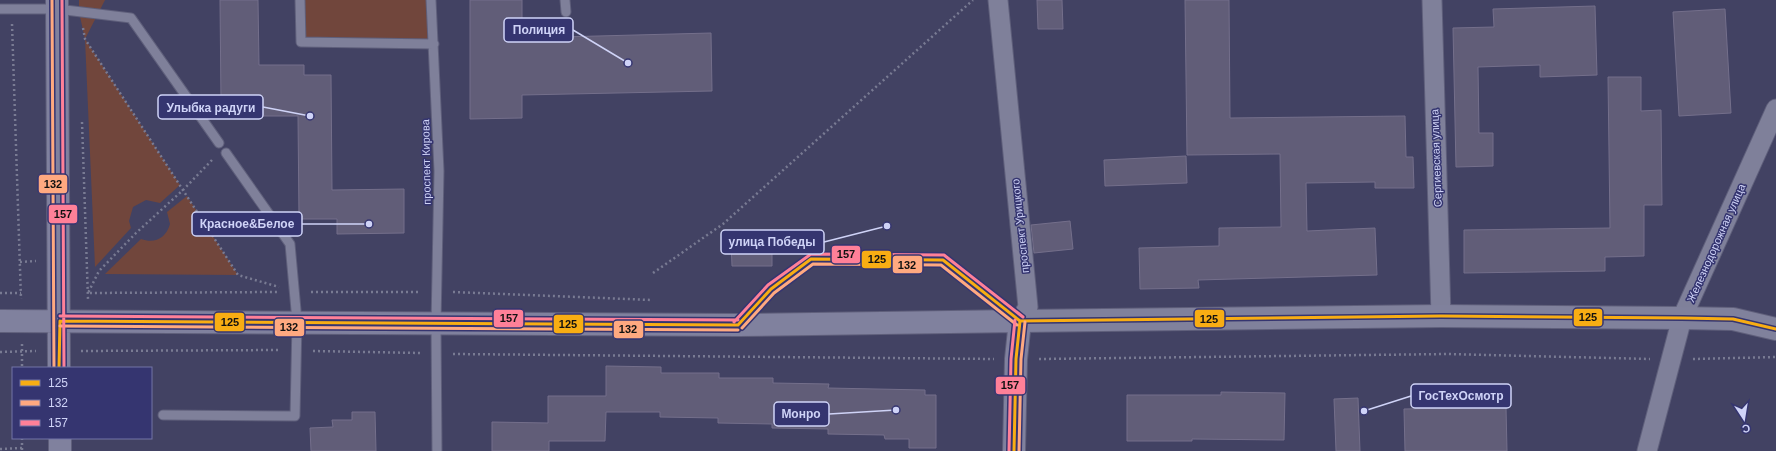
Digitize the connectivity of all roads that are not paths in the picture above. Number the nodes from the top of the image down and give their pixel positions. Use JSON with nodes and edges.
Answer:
{"nodes":[{"id":1,"x":300,"y":0,"type":"edge"},
{"id":2,"x":431,"y":0,"type":"edge"},
{"id":3,"x":565,"y":0,"type":"edge"},
{"id":4,"x":998,"y":0,"type":"edge"},
{"id":5,"x":1432,"y":0,"type":"edge"},
{"id":6,"x":57,"y":4,"type":"edge"},
{"id":7,"x":0,"y":9,"type":"edge"},
{"id":8,"x":566,"y":12,"type":"dead end"},
{"id":9,"x":434,"y":44,"type":"junction"},
{"id":10,"x":1776,"y":109,"type":"edge"},
{"id":11,"x":219,"y":143,"type":"dead end"},
{"id":12,"x":226,"y":153,"type":"dead end"},
{"id":13,"x":1441,"y":316,"type":"junction"},
{"id":14,"x":1682,"y":318,"type":"junction"},
{"id":15,"x":0,"y":321,"type":"edge"},
{"id":16,"x":60,"y":321,"type":"junction"},
{"id":17,"x":298,"y":321,"type":"junction"},
{"id":18,"x":1020,"y":321,"type":"junction"},
{"id":19,"x":436,"y":324,"type":"junction"},
{"id":20,"x":738,"y":325,"type":"junction"},
{"id":21,"x":1776,"y":329,"type":"edge"},
{"id":22,"x":59,"y":359,"type":"edge"},
{"id":23,"x":163,"y":415,"type":"dead end"},
{"id":24,"x":60,"y":439,"type":"edge"},
{"id":25,"x":60,"y":451,"type":"edge"},
{"id":26,"x":437,"y":451,"type":"edge"},
{"id":27,"x":1014,"y":451,"type":"edge"},
{"id":28,"x":1647,"y":451,"type":"edge"}],
"edges":[{"from":1,"to":9,"type":"lane"},
{"from":2,"to":9,"type":"lane","name":"проспект Кирова"},
{"from":3,"to":8,"type":"lane"},
{"from":4,"to":18,"type":"street","name":"проспект Урицкого"},
{"from":5,"to":13,"type":"street","name":"Сергиевская улица"},
{"from":6,"to":7,"type":"lane"},
{"from":6,"to":11,"type":"lane"},
{"from":6,"to":16,"type":"main road"},
{"from":9,"to":19,"type":"lane","name":"проспект Кирова"},
{"from":10,"to":14,"type":"street","name":"Железнодорожная улица"},
{"from":12,"to":17,"type":"lane"},
{"from":13,"to":14,"type":"street"},
{"from":13,"to":18,"type":"street"},
{"from":14,"to":21,"type":"street"},
{"from":14,"to":28,"type":"street","name":"Железнодорожная улица"},
{"from":15,"to":16,"type":"main road"},
{"from":16,"to":17,"type":"main road"},
{"from":16,"to":22,"type":"main road"},
{"from":17,"to":19,"type":"main road"},
{"from":17,"to":23,"type":"lane"},
{"from":18,"to":20,"type":"main road"},
{"from":18,"to":20,"type":"lane"},
{"from":18,"to":27,"type":"main road","name":"проспект Урицкого"},
{"from":19,"to":20,"type":"main road"},
{"from":19,"to":26,"type":"lane","name":"проспект Кирова"},
{"from":24,"to":25,"type":"main road"}]}
